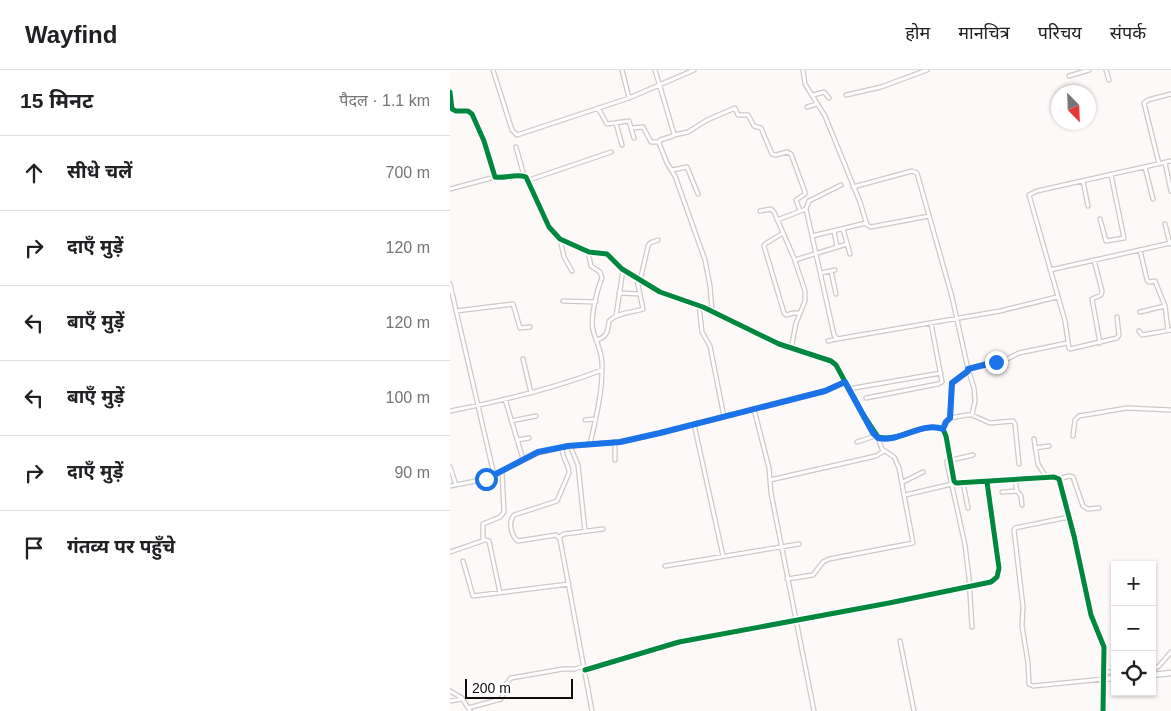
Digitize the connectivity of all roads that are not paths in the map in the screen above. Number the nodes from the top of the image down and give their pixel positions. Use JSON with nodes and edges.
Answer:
{"nodes":[{"id":1,"x":493,"y":70,"type":"edge"},
{"id":2,"x":622,"y":70,"type":"edge"},
{"id":3,"x":655,"y":70,"type":"edge"},
{"id":4,"x":694,"y":70,"type":"edge"},
{"id":5,"x":804,"y":70,"type":"edge"},
{"id":6,"x":927,"y":70,"type":"edge"},
{"id":7,"x":1088,"y":70,"type":"edge"},
{"id":8,"x":1106,"y":70,"type":"edge"},
{"id":9,"x":1083,"y":71,"type":"edge"},
{"id":10,"x":1069,"y":76,"type":"dead end"},
{"id":11,"x":1109,"y":80,"type":"dead end"},
{"id":12,"x":659,"y":86,"type":"junction"},
{"id":13,"x":450,"y":92,"type":"edge"},
{"id":14,"x":1171,"y":94,"type":"edge"},
{"id":15,"x":813,"y":95,"type":"junction"},
{"id":16,"x":846,"y":95,"type":"dead end"},
{"id":17,"x":629,"y":98,"type":"junction"},
{"id":18,"x":829,"y":98,"type":"dead end"},
{"id":19,"x":817,"y":104,"type":"junction"},
{"id":20,"x":807,"y":107,"type":"dead end"},
{"id":21,"x":598,"y":108,"type":"junction"},
{"id":22,"x":451,"y":109,"type":"edge"},
{"id":23,"x":616,"y":123,"type":"junction"},
{"id":24,"x":632,"y":128,"type":"junction"},
{"id":25,"x":674,"y":135,"type":"junction"},
{"id":26,"x":634,"y":138,"type":"dead end"},
{"id":27,"x":658,"y":142,"type":"junction"},
{"id":28,"x":622,"y":144,"type":"dead end"},
{"id":29,"x":516,"y":147,"type":"dead end"},
{"id":30,"x":611,"y":152,"type":"dead end"},
{"id":31,"x":1171,"y":161,"type":"edge"},
{"id":32,"x":1164,"y":163,"type":"junction"},
{"id":33,"x":1159,"y":164,"type":"junction"},
{"id":34,"x":1145,"y":167,"type":"junction"},
{"id":35,"x":672,"y":170,"type":"junction"},
{"id":36,"x":1111,"y":175,"type":"junction"},
{"id":37,"x":524,"y":176,"type":"junction"},
{"id":38,"x":495,"y":177,"type":"junction"},
{"id":39,"x":529,"y":180,"type":"junction"},
{"id":40,"x":1083,"y":181,"type":"junction"},
{"id":41,"x":841,"y":185,"type":"dead end"},
{"id":42,"x":853,"y":187,"type":"junction"},
{"id":43,"x":450,"y":189,"type":"edge"},
{"id":44,"x":1171,"y":191,"type":"edge"},
{"id":45,"x":698,"y":194,"type":"dead end"},
{"id":46,"x":1153,"y":199,"type":"dead end"},
{"id":47,"x":1088,"y":206,"type":"dead end"},
{"id":48,"x":806,"y":209,"type":"junction"},
{"id":49,"x":800,"y":211,"type":"junction"},
{"id":50,"x":760,"y":212,"type":"dead end"},
{"id":51,"x":929,"y":216,"type":"junction"},
{"id":52,"x":1100,"y":219,"type":"dead end"},
{"id":53,"x":777,"y":220,"type":"junction"},
{"id":54,"x":866,"y":223,"type":"junction"},
{"id":55,"x":1165,"y":224,"type":"dead end"},
{"id":56,"x":843,"y":229,"type":"junction"},
{"id":57,"x":834,"y":231,"type":"junction"},
{"id":58,"x":783,"y":233,"type":"junction"},
{"id":59,"x":812,"y":236,"type":"junction"},
{"id":60,"x":560,"y":239,"type":"junction"},
{"id":61,"x":658,"y":240,"type":"dead end"},
{"id":62,"x":847,"y":244,"type":"junction"},
{"id":63,"x":1170,"y":244,"type":"edge"},
{"id":64,"x":838,"y":247,"type":"junction"},
{"id":65,"x":1140,"y":250,"type":"junction"},
{"id":66,"x":588,"y":251,"type":"junction"},
{"id":67,"x":816,"y":253,"type":"junction"},
{"id":68,"x":850,"y":254,"type":"dead end"},
{"id":69,"x":795,"y":260,"type":"junction"},
{"id":70,"x":1094,"y":260,"type":"junction"},
{"id":71,"x":623,"y":270,"type":"junction"},
{"id":72,"x":1050,"y":270,"type":"junction"},
{"id":73,"x":572,"y":271,"type":"dead end"},
{"id":74,"x":821,"y":273,"type":"junction"},
{"id":75,"x":638,"y":280,"type":"junction"},
{"id":76,"x":450,"y":284,"type":"edge"},
{"id":77,"x":620,"y":293,"type":"junction"},
{"id":78,"x":640,"y":294,"type":"junction"},
{"id":79,"x":836,"y":294,"type":"dead end"},
{"id":80,"x":1057,"y":297,"type":"junction"},
{"id":81,"x":563,"y":301,"type":"dead end"},
{"id":82,"x":596,"y":302,"type":"junction"},
{"id":83,"x":699,"y":305,"type":"junction"},
{"id":84,"x":1165,"y":306,"type":"junction"},
{"id":85,"x":456,"y":311,"type":"junction"},
{"id":86,"x":712,"y":311,"type":"junction"},
{"id":87,"x":1140,"y":312,"type":"dead end"},
{"id":88,"x":799,"y":314,"type":"junction"},
{"id":89,"x":616,"y":316,"type":"junction"},
{"id":90,"x":1117,"y":317,"type":"dead end"},
{"id":91,"x":958,"y":318,"type":"junction"},
{"id":92,"x":931,"y":323,"type":"junction"},
{"id":93,"x":530,"y":327,"type":"dead end"},
{"id":94,"x":1170,"y":330,"type":"edge"},
{"id":95,"x":1139,"y":332,"type":"dead end"},
{"id":96,"x":836,"y":339,"type":"junction"},
{"id":97,"x":596,"y":340,"type":"junction"},
{"id":98,"x":828,"y":341,"type":"dead end"},
{"id":99,"x":1067,"y":343,"type":"junction"},
{"id":100,"x":1100,"y":343,"type":"junction"},
{"id":101,"x":791,"y":349,"type":"junction"},
{"id":102,"x":523,"y":358,"type":"dead end"},
{"id":103,"x":602,"y":370,"type":"junction"},
{"id":104,"x":968,"y":370,"type":"junction"},
{"id":105,"x":941,"y":373,"type":"junction"},
{"id":106,"x":845,"y":382,"type":"junction"},
{"id":107,"x":848,"y":389,"type":"junction"},
{"id":108,"x":531,"y":393,"type":"junction"},
{"id":109,"x":866,"y":398,"type":"dead end"},
{"id":110,"x":505,"y":399,"type":"junction"},
{"id":111,"x":478,"y":406,"type":"junction"},
{"id":112,"x":754,"y":409,"type":"junction"},
{"id":113,"x":1171,"y":410,"type":"edge"},
{"id":114,"x":450,"y":411,"type":"edge"},
{"id":115,"x":972,"y":415,"type":"junction"},
{"id":116,"x":536,"y":416,"type":"dead end"},
{"id":117,"x":724,"y":417,"type":"junction"},
{"id":118,"x":950,"y":418,"type":"junction"},
{"id":119,"x":595,"y":419,"type":"junction"},
{"id":120,"x":511,"y":420,"type":"junction"},
{"id":121,"x":585,"y":420,"type":"dead end"},
{"id":122,"x":694,"y":424,"type":"junction"},
{"id":123,"x":943,"y":429,"type":"junction"},
{"id":124,"x":877,"y":436,"type":"junction"},
{"id":125,"x":1073,"y":436,"type":"dead end"},
{"id":126,"x":529,"y":438,"type":"dead end"},
{"id":127,"x":1034,"y":439,"type":"dead end"},
{"id":128,"x":517,"y":440,"type":"junction"},
{"id":129,"x":615,"y":442,"type":"junction"},
{"id":130,"x":857,"y":442,"type":"dead end"},
{"id":131,"x":590,"y":444,"type":"junction"},
{"id":132,"x":570,"y":446,"type":"junction"},
{"id":133,"x":1049,"y":446,"type":"dead end"},
{"id":134,"x":562,"y":447,"type":"junction"},
{"id":135,"x":1036,"y":448,"type":"junction"},
{"id":136,"x":884,"y":451,"type":"junction"},
{"id":137,"x":972,"y":455,"type":"dead end"},
{"id":138,"x":523,"y":459,"type":"junction"},
{"id":139,"x":951,"y":459,"type":"junction"},
{"id":140,"x":615,"y":460,"type":"dead end"},
{"id":141,"x":1019,"y":464,"type":"dead end"},
{"id":142,"x":450,"y":467,"type":"edge"},
{"id":143,"x":502,"y":471,"type":"junction"},
{"id":144,"x":923,"y":472,"type":"dead end"},
{"id":145,"x":494,"y":475,"type":"junction"},
{"id":146,"x":1046,"y":477,"type":"junction"},
{"id":147,"x":1059,"y":479,"type":"junction"},
{"id":148,"x":770,"y":480,"type":"junction"},
{"id":149,"x":1015,"y":480,"type":"junction"},
{"id":150,"x":903,"y":482,"type":"junction"},
{"id":151,"x":987,"y":482,"type":"junction"},
{"id":152,"x":955,"y":483,"type":"junction"},
{"id":153,"x":963,"y":483,"type":"junction"},
{"id":154,"x":951,"y":484,"type":"junction"},
{"id":155,"x":456,"y":485,"type":"junction"},
{"id":156,"x":450,"y":486,"type":"edge"},
{"id":157,"x":1017,"y":491,"type":"junction"},
{"id":158,"x":1002,"y":492,"type":"dead end"},
{"id":159,"x":905,"y":495,"type":"junction"},
{"id":160,"x":1022,"y":505,"type":"dead end"},
{"id":161,"x":968,"y":508,"type":"dead end"},
{"id":162,"x":1099,"y":508,"type":"dead end"},
{"id":163,"x":1069,"y":516,"type":"junction"},
{"id":164,"x":603,"y":529,"type":"dead end"},
{"id":165,"x":585,"y":531,"type":"junction"},
{"id":166,"x":559,"y":537,"type":"junction"},
{"id":167,"x":483,"y":540,"type":"junction"},
{"id":168,"x":798,"y":544,"type":"dead end"},
{"id":169,"x":781,"y":546,"type":"junction"},
{"id":170,"x":450,"y":552,"type":"edge"},
{"id":171,"x":723,"y":556,"type":"junction"},
{"id":172,"x":463,"y":561,"type":"dead end"},
{"id":173,"x":665,"y":566,"type":"dead end"},
{"id":174,"x":788,"y":579,"type":"junction"},
{"id":175,"x":569,"y":584,"type":"junction"},
{"id":176,"x":970,"y":586,"type":"junction"},
{"id":177,"x":500,"y":593,"type":"junction"},
{"id":178,"x":795,"y":620,"type":"junction"},
{"id":179,"x":972,"y":627,"type":"dead end"},
{"id":180,"x":900,"y":642,"type":"dead end"},
{"id":181,"x":1171,"y":652,"type":"edge"},
{"id":182,"x":585,"y":668,"type":"junction"},
{"id":183,"x":1156,"y":668,"type":"edge"},
{"id":184,"x":1104,"y":672,"type":"junction"},
{"id":185,"x":1111,"y":672,"type":"edge"},
{"id":186,"x":1171,"y":673,"type":"edge"},
{"id":187,"x":1156,"y":675,"type":"edge"},
{"id":188,"x":1111,"y":678,"type":"edge"},
{"id":189,"x":1104,"y":679,"type":"junction"},
{"id":190,"x":450,"y":691,"type":"edge"},
{"id":191,"x":463,"y":699,"type":"junction"},
{"id":192,"x":450,"y":701,"type":"edge"},
{"id":193,"x":469,"y":709,"type":"edge"},
{"id":194,"x":592,"y":711,"type":"edge"},
{"id":195,"x":814,"y":711,"type":"edge"},
{"id":196,"x":914,"y":711,"type":"edge"},
{"id":197,"x":1104,"y":711,"type":"edge"}],
"edges":[{"from":1,"to":21,"type":"street"},
{"from":2,"to":17,"type":"street"},
{"from":3,"to":12,"type":"street"},
{"from":4,"to":12,"type":"street"},
{"from":5,"to":15,"type":"street"},
{"from":6,"to":16,"type":"street"},
{"from":7,"to":9,"type":"street"},
{"from":8,"to":11,"type":"street"},
{"from":9,"to":10,"type":"street"},
{"from":12,"to":17,"type":"street"},
{"from":12,"to":25,"type":"street"},
{"from":13,"to":22,"type":"street"},
{"from":14,"to":33,"type":"street"},
{"from":15,"to":18,"type":"street"},
{"from":15,"to":19,"type":"street"},
{"from":17,"to":21,"type":"street"},
{"from":19,"to":20,"type":"street"},
{"from":19,"to":42,"type":"street"},
{"from":21,"to":23,"type":"street"},
{"from":22,"to":38,"type":"street"},
{"from":23,"to":24,"type":"street"},
{"from":23,"to":28,"type":"street"},
{"from":24,"to":26,"type":"street"},
{"from":24,"to":27,"type":"street"},
{"from":25,"to":27,"type":"street"},
{"from":25,"to":49,"type":"street"},
{"from":27,"to":35,"type":"street"},
{"from":29,"to":37,"type":"street"},
{"from":30,"to":39,"type":"street"},
{"from":31,"to":32,"type":"street"},
{"from":32,"to":33,"type":"street"},
{"from":32,"to":44,"type":"street"},
{"from":33,"to":34,"type":"street"},
{"from":34,"to":36,"type":"street"},
{"from":34,"to":46,"type":"street"},
{"from":35,"to":45,"type":"street"},
{"from":35,"to":86,"type":"street"},
{"from":36,"to":40,"type":"street"},
{"from":36,"to":52,"type":"street"},
{"from":37,"to":38,"type":"street"},
{"from":37,"to":39,"type":"street"},
{"from":38,"to":43,"type":"street"},
{"from":39,"to":60,"type":"street"},
{"from":40,"to":47,"type":"street"},
{"from":40,"to":72,"type":"street"},
{"from":41,"to":48,"type":"street"},
{"from":42,"to":51,"type":"street"},
{"from":42,"to":54,"type":"street"},
{"from":48,"to":49,"type":"street"},
{"from":48,"to":59,"type":"street"},
{"from":49,"to":53,"type":"street"},
{"from":50,"to":53,"type":"street"},
{"from":51,"to":54,"type":"street"},
{"from":51,"to":91,"type":"street"},
{"from":53,"to":58,"type":"street"},
{"from":54,"to":56,"type":"street"},
{"from":55,"to":63,"type":"street"},
{"from":56,"to":57,"type":"street"},
{"from":56,"to":62,"type":"street"},
{"from":57,"to":59,"type":"street"},
{"from":57,"to":64,"type":"street"},
{"from":58,"to":69,"type":"street"},
{"from":58,"to":88,"type":"street"},
{"from":59,"to":67,"type":"street"},
{"from":60,"to":66,"type":"street"},
{"from":60,"to":73,"type":"street"},
{"from":61,"to":75,"type":"street"},
{"from":62,"to":64,"type":"street"},
{"from":62,"to":68,"type":"street"},
{"from":63,"to":65,"type":"street"},
{"from":64,"to":67,"type":"street"},
{"from":65,"to":70,"type":"street"},
{"from":65,"to":84,"type":"street"},
{"from":66,"to":71,"type":"street"},
{"from":66,"to":82,"type":"street"},
{"from":67,"to":69,"type":"street"},
{"from":67,"to":74,"type":"street"},
{"from":69,"to":88,"type":"street"},
{"from":70,"to":72,"type":"street"},
{"from":70,"to":100,"type":"street"},
{"from":71,"to":75,"type":"street"},
{"from":71,"to":77,"type":"street"},
{"from":72,"to":80,"type":"street"},
{"from":74,"to":79,"type":"street"},
{"from":74,"to":96,"type":"street"},
{"from":75,"to":78,"type":"street"},
{"from":75,"to":83,"type":"street"},
{"from":76,"to":85,"type":"street"},
{"from":77,"to":78,"type":"street"},
{"from":77,"to":89,"type":"street"},
{"from":78,"to":89,"type":"street"},
{"from":80,"to":91,"type":"street"},
{"from":80,"to":99,"type":"street"},
{"from":81,"to":82,"type":"street"},
{"from":82,"to":97,"type":"street"},
{"from":83,"to":86,"type":"street"},
{"from":83,"to":117,"type":"street"},
{"from":84,"to":87,"type":"street"},
{"from":84,"to":94,"type":"street"},
{"from":85,"to":93,"type":"street"},
{"from":85,"to":111,"type":"street"},
{"from":86,"to":101,"type":"street"},
{"from":88,"to":101,"type":"street"},
{"from":89,"to":97,"type":"street"},
{"from":90,"to":100,"type":"street"},
{"from":91,"to":92,"type":"street"},
{"from":91,"to":104,"type":"street"},
{"from":92,"to":96,"type":"street"},
{"from":92,"to":105,"type":"street"},
{"from":94,"to":95,"type":"street"},
{"from":96,"to":98,"type":"street"},
{"from":97,"to":103,"type":"street"},
{"from":99,"to":100,"type":"street"},
{"from":99,"to":104,"type":"street"},
{"from":101,"to":106,"type":"street"},
{"from":102,"to":108,"type":"street"},
{"from":103,"to":108,"type":"street"},
{"from":103,"to":119,"type":"street"},
{"from":104,"to":115,"type":"street"},
{"from":104,"to":118,"type":"street"},
{"from":105,"to":107,"type":"street"},
{"from":105,"to":109,"type":"street"},
{"from":106,"to":107,"type":"street"},
{"from":106,"to":112,"type":"street"},
{"from":107,"to":124,"type":"street"},
{"from":108,"to":110,"type":"street"},
{"from":110,"to":111,"type":"street"},
{"from":110,"to":120,"type":"street"},
{"from":111,"to":114,"type":"street"},
{"from":111,"to":145,"type":"street"},
{"from":112,"to":117,"type":"street"},
{"from":112,"to":148,"type":"street"},
{"from":113,"to":125,"type":"street"},
{"from":115,"to":118,"type":"street"},
{"from":115,"to":141,"type":"street"},
{"from":116,"to":120,"type":"street"},
{"from":117,"to":122,"type":"street"},
{"from":118,"to":123,"type":"street"},
{"from":119,"to":121,"type":"street"},
{"from":119,"to":131,"type":"street"},
{"from":120,"to":128,"type":"street"},
{"from":122,"to":129,"type":"street"},
{"from":122,"to":171,"type":"street"},
{"from":123,"to":124,"type":"street"},
{"from":123,"to":139,"type":"street"},
{"from":124,"to":130,"type":"street"},
{"from":124,"to":136,"type":"street"},
{"from":126,"to":128,"type":"street"},
{"from":127,"to":135,"type":"street"},
{"from":128,"to":138,"type":"street"},
{"from":129,"to":131,"type":"street"},
{"from":129,"to":140,"type":"street"},
{"from":131,"to":132,"type":"street"},
{"from":132,"to":134,"type":"street"},
{"from":132,"to":165,"type":"street"},
{"from":133,"to":135,"type":"street"},
{"from":134,"to":138,"type":"street"},
{"from":134,"to":166,"type":"street"},
{"from":135,"to":146,"type":"street"},
{"from":136,"to":148,"type":"street"},
{"from":136,"to":150,"type":"street"},
{"from":137,"to":139,"type":"street"},
{"from":138,"to":143,"type":"street"},
{"from":139,"to":152,"type":"street"},
{"from":139,"to":154,"type":"street"},
{"from":142,"to":155,"type":"street"},
{"from":143,"to":145,"type":"street"},
{"from":143,"to":167,"type":"street"},
{"from":144,"to":150,"type":"street"},
{"from":145,"to":155,"type":"street"},
{"from":146,"to":147,"type":"street"},
{"from":146,"to":149,"type":"street"},
{"from":147,"to":162,"type":"street"},
{"from":147,"to":163,"type":"street"},
{"from":148,"to":169,"type":"street"},
{"from":149,"to":151,"type":"street"},
{"from":149,"to":157,"type":"street"},
{"from":150,"to":159,"type":"street"},
{"from":151,"to":153,"type":"street"},
{"from":151,"to":176,"type":"street"},
{"from":152,"to":153,"type":"street"},
{"from":152,"to":154,"type":"street"},
{"from":153,"to":161,"type":"street"},
{"from":154,"to":159,"type":"street"},
{"from":154,"to":176,"type":"street"},
{"from":155,"to":156,"type":"street"},
{"from":157,"to":158,"type":"street"},
{"from":157,"to":160,"type":"street"},
{"from":159,"to":174,"type":"street"},
{"from":163,"to":184,"type":"street"},
{"from":163,"to":189,"type":"street"},
{"from":164,"to":165,"type":"street"},
{"from":165,"to":166,"type":"street"},
{"from":166,"to":175,"type":"street"},
{"from":167,"to":170,"type":"street"},
{"from":167,"to":177,"type":"street"},
{"from":168,"to":169,"type":"street"},
{"from":169,"to":171,"type":"street"},
{"from":169,"to":174,"type":"street"},
{"from":171,"to":173,"type":"street"},
{"from":172,"to":177,"type":"street"},
{"from":174,"to":178,"type":"street"},
{"from":175,"to":177,"type":"street"},
{"from":175,"to":182,"type":"street"},
{"from":176,"to":178,"type":"street"},
{"from":176,"to":179,"type":"street"},
{"from":178,"to":182,"type":"street"},
{"from":178,"to":195,"type":"street"},
{"from":180,"to":196,"type":"street"},
{"from":181,"to":183,"type":"street"},
{"from":182,"to":193,"type":"street"},
{"from":182,"to":194,"type":"street"},
{"from":184,"to":185,"type":"street"},
{"from":184,"to":189,"type":"street"},
{"from":186,"to":187,"type":"street"},
{"from":188,"to":189,"type":"street"},
{"from":189,"to":197,"type":"street"},
{"from":190,"to":191,"type":"street"},
{"from":191,"to":192,"type":"street"},
{"from":191,"to":193,"type":"street"}]}
